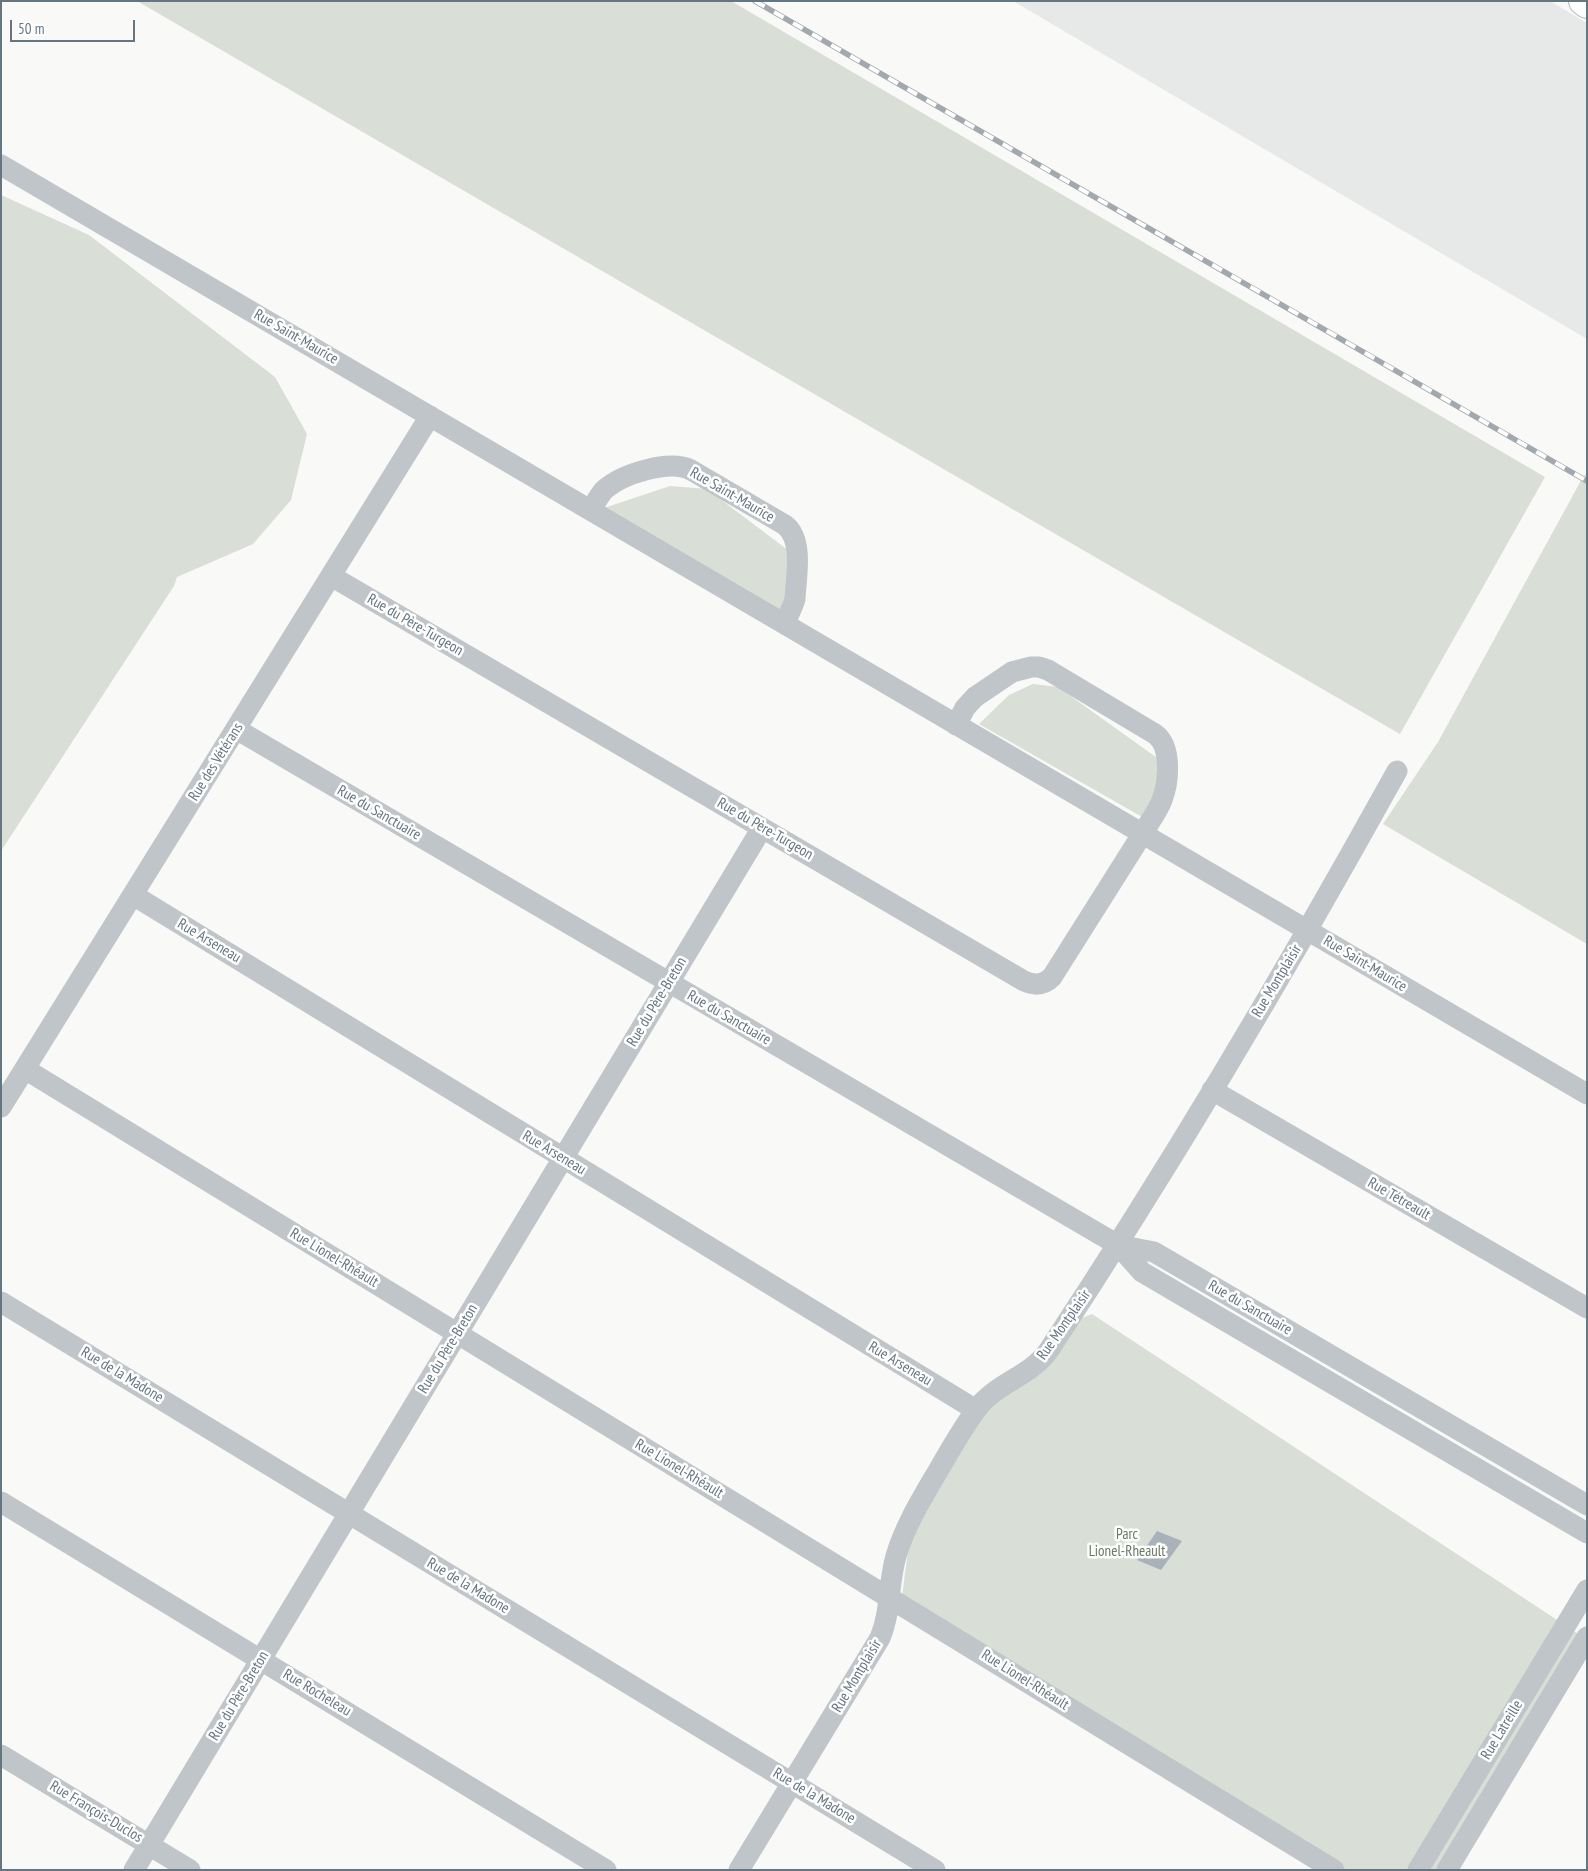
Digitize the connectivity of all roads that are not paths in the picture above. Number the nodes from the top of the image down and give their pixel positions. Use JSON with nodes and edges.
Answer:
{"nodes":[{"id":1,"x":1583,"y":1,"type":"edge"},
{"id":2,"x":1587,"y":4,"type":"edge"},
{"id":3,"x":1,"y":165,"type":"edge"},
{"id":4,"x":430,"y":416,"type":"junction"},
{"id":5,"x":591,"y":510,"type":"junction"},
{"id":6,"x":331,"y":576,"type":"junction"},
{"id":7,"x":785,"y":623,"type":"junction"},
{"id":8,"x":956,"y":725,"type":"junction"},
{"id":9,"x":236,"y":729,"type":"junction"},
{"id":10,"x":1396,"y":771,"type":"dead end"},
{"id":11,"x":762,"y":828,"type":"junction"},
{"id":12,"x":1143,"y":833,"type":"junction"},
{"id":13,"x":133,"y":896,"type":"junction"},
{"id":14,"x":1308,"y":930,"type":"junction"},
{"id":15,"x":669,"y":983,"type":"junction"},
{"id":16,"x":25,"y":1069,"type":"junction"},
{"id":17,"x":1212,"y":1090,"type":"junction"},
{"id":18,"x":1587,"y":1094,"type":"edge"},
{"id":19,"x":1,"y":1107,"type":"edge"},
{"id":20,"x":564,"y":1158,"type":"junction"},
{"id":21,"x":1118,"y":1245,"type":"junction"},
{"id":22,"x":1,"y":1302,"type":"edge"},
{"id":23,"x":1587,"y":1308,"type":"edge"},
{"id":24,"x":458,"y":1334,"type":"junction"},
{"id":25,"x":1378,"y":1383,"type":"junction"},
{"id":26,"x":1366,"y":1403,"type":"junction"},
{"id":27,"x":976,"y":1410,"type":"junction"},
{"id":28,"x":1,"y":1502,"type":"edge"},
{"id":29,"x":1587,"y":1504,"type":"edge"},
{"id":30,"x":349,"y":1513,"type":"junction"},
{"id":31,"x":1587,"y":1533,"type":"edge"},
{"id":32,"x":1587,"y":1590,"type":"edge"},
{"id":33,"x":890,"y":1598,"type":"junction"},
{"id":34,"x":1587,"y":1637,"type":"edge"},
{"id":35,"x":261,"y":1659,"type":"junction"},
{"id":36,"x":1490,"y":1750,"type":"junction"},
{"id":37,"x":1,"y":1755,"type":"edge"},
{"id":38,"x":1511,"y":1762,"type":"junction"},
{"id":39,"x":792,"y":1782,"type":"junction"},
{"id":40,"x":149,"y":1845,"type":"junction"},
{"id":41,"x":134,"y":1870,"type":"edge"},
{"id":42,"x":190,"y":1870,"type":"edge"},
{"id":43,"x":606,"y":1870,"type":"edge"},
{"id":44,"x":739,"y":1870,"type":"edge"},
{"id":45,"x":936,"y":1870,"type":"edge"},
{"id":46,"x":1334,"y":1870,"type":"edge"},
{"id":47,"x":1418,"y":1870,"type":"edge"},
{"id":48,"x":1447,"y":1870,"type":"edge"}],
"edges":[{"from":1,"to":2,"type":"main road"},
{"from":3,"to":4,"type":"street","name":"Rue Saint-Maurice"},
{"from":4,"to":5,"type":"street","name":"Rue Saint-Maurice"},
{"from":4,"to":6,"type":"street","name":"Rue des Vétérans"},
{"from":5,"to":7,"type":"street","name":"Rue Saint-Maurice"},
{"from":5,"to":7,"type":"street","name":"Rue Saint-Maurice"},
{"from":6,"to":9,"type":"street","name":"Rue des Vétérans"},
{"from":6,"to":11,"type":"street","name":"Rue du Père-Turgeon"},
{"from":7,"to":8,"type":"street","name":"Rue Saint-Maurice"},
{"from":8,"to":12,"type":"street","name":"Rue Saint-Maurice"},
{"from":8,"to":12,"type":"street"},
{"from":9,"to":13,"type":"street","name":"Rue des Vétérans"},
{"from":9,"to":15,"type":"street","name":"Rue du Sanctuaire"},
{"from":10,"to":14,"type":"street","name":"Rue Montplaisir"},
{"from":11,"to":12,"type":"street","name":"Rue du Père-Turgeon"},
{"from":11,"to":15,"type":"street","name":"Rue du Père-Breton"},
{"from":12,"to":14,"type":"street","name":"Rue Saint-Maurice"},
{"from":13,"to":16,"type":"street","name":"Rue des Vétérans"},
{"from":13,"to":20,"type":"street","name":"Rue Arseneau"},
{"from":14,"to":17,"type":"street","name":"Rue Montplaisir"},
{"from":14,"to":18,"type":"street","name":"Rue Saint-Maurice"},
{"from":15,"to":20,"type":"street","name":"Rue du Père-Breton"},
{"from":15,"to":21,"type":"street","name":"Rue du Sanctuaire"},
{"from":16,"to":19,"type":"street","name":"Rue des Vétérans"},
{"from":16,"to":24,"type":"street","name":"Rue Lionel-Rhéault"},
{"from":17,"to":21,"type":"street","name":"Rue Montplaisir"},
{"from":17,"to":23,"type":"street","name":"Rue Tétreault"},
{"from":20,"to":24,"type":"street","name":"Rue du Père-Breton"},
{"from":20,"to":27,"type":"street","name":"Rue Arseneau"},
{"from":21,"to":25,"type":"street","name":"Rue du Sanctuaire"},
{"from":21,"to":26,"type":"street","name":"Rue du Sanctuaire"},
{"from":21,"to":27,"type":"street","name":"Rue Montplaisir"},
{"from":22,"to":30,"type":"street","name":"Rue de la Madone"},
{"from":24,"to":30,"type":"street","name":"Rue du Père-Breton"},
{"from":24,"to":33,"type":"street","name":"Rue Lionel-Rhéault"},
{"from":25,"to":26,"type":"street"},
{"from":25,"to":29,"type":"street","name":"Rue du Sanctuaire"},
{"from":26,"to":31,"type":"street","name":"Rue du Sanctuaire"},
{"from":27,"to":33,"type":"street","name":"Rue Montplaisir"},
{"from":28,"to":35,"type":"street","name":"Rue Rocheleau"},
{"from":30,"to":35,"type":"street","name":"Rue du Père-Breton"},
{"from":30,"to":39,"type":"street","name":"Rue de la Madone"},
{"from":32,"to":36,"type":"street","name":"Rue Latreille"},
{"from":33,"to":39,"type":"street","name":"Rue Montplaisir"},
{"from":33,"to":46,"type":"street","name":"Rue Lionel-Rhéault"},
{"from":34,"to":38,"type":"street","name":"Rue Latreille"},
{"from":35,"to":40,"type":"street","name":"Rue du Père-Breton"},
{"from":35,"to":43,"type":"street","name":"Rue Rocheleau"},
{"from":36,"to":38,"type":"street"},
{"from":36,"to":47,"type":"street","name":"Rue Latreille"},
{"from":37,"to":40,"type":"street","name":"Rue François-Duclos"},
{"from":38,"to":48,"type":"street","name":"Rue Latreille"},
{"from":39,"to":44,"type":"street","name":"Rue Montplaisir"},
{"from":39,"to":45,"type":"street","name":"Rue de la Madone"},
{"from":40,"to":41,"type":"street","name":"Rue du Père-Breton"},
{"from":40,"to":42,"type":"street","name":"Rue François-Duclos"}]}
